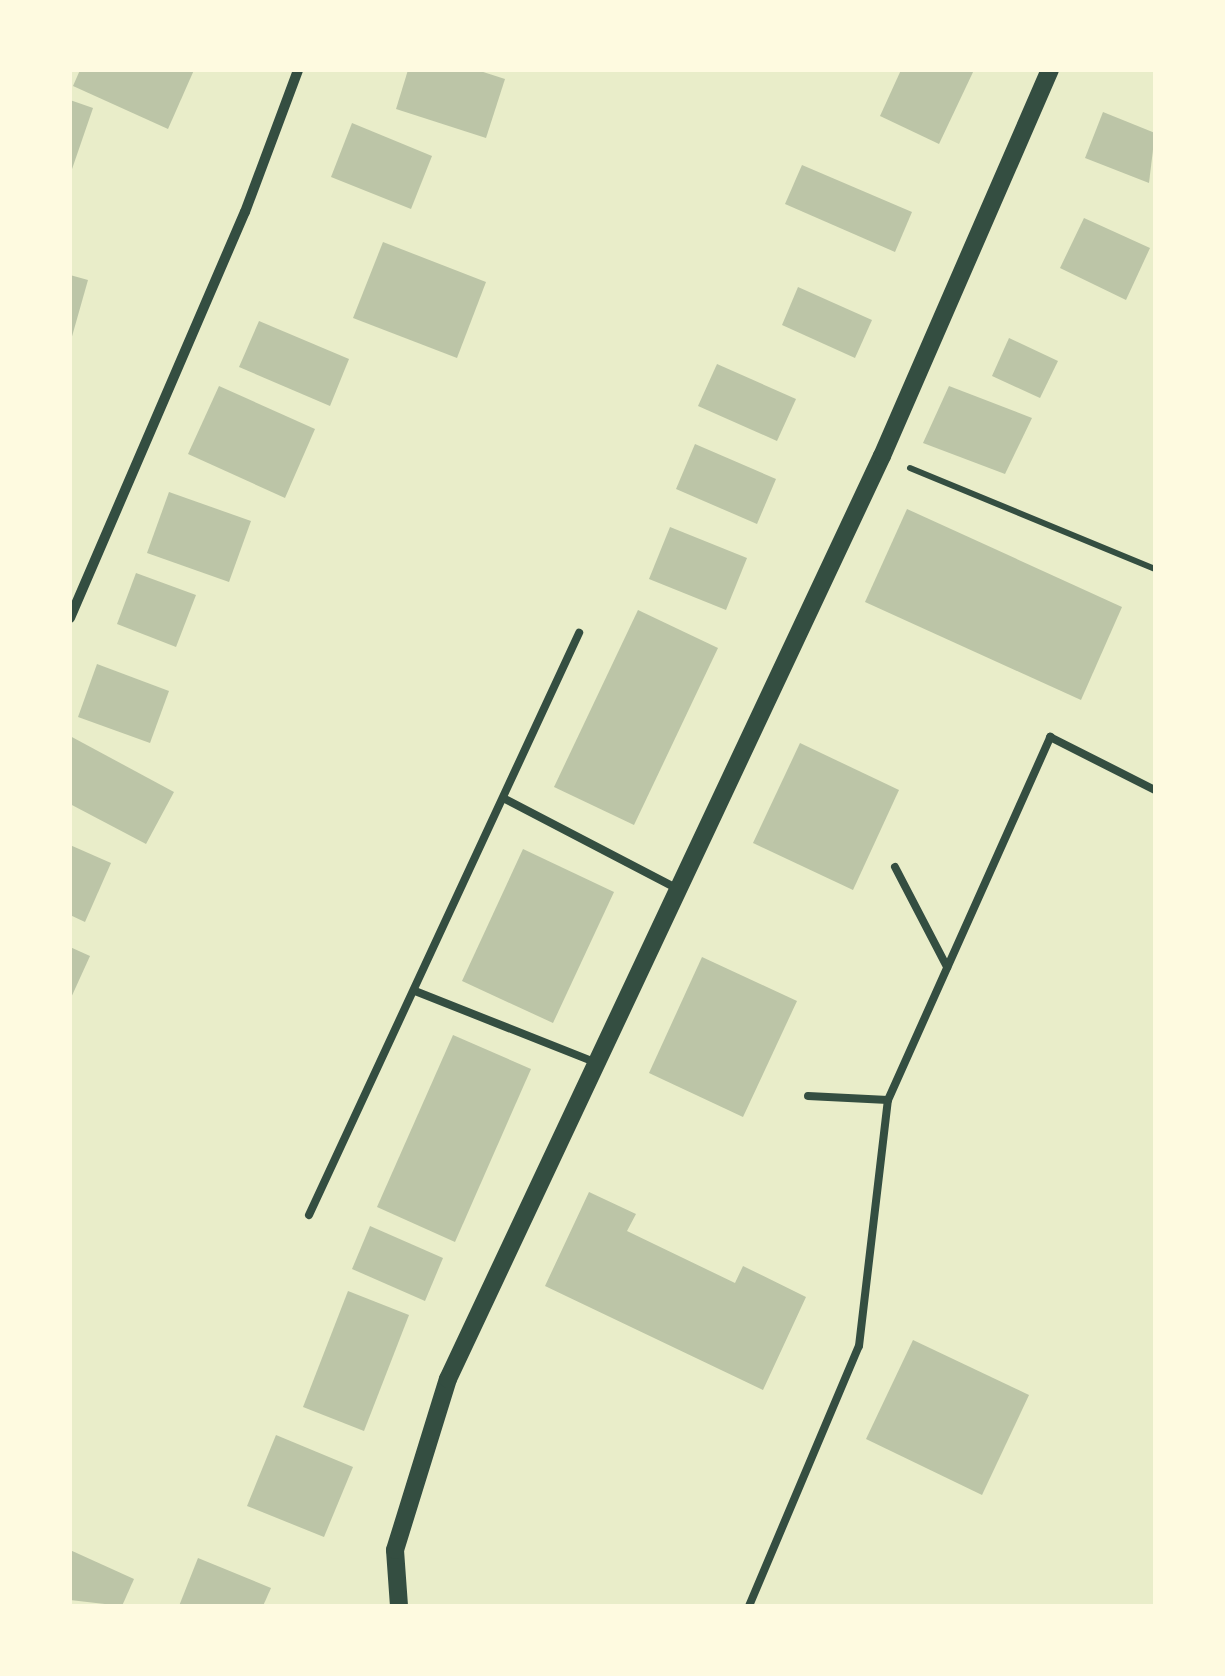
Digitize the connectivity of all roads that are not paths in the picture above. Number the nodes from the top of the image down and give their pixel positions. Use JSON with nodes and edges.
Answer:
{"nodes":[{"id":1,"x":298,"y":70,"type":"edge"},
{"id":2,"x":1050,"y":70,"type":"edge"},
{"id":3,"x":70,"y":618,"type":"edge"},
{"id":4,"x":579,"y":633,"type":"dead end"},
{"id":5,"x":1155,"y":790,"type":"edge"},
{"id":6,"x":506,"y":799,"type":"junction"},
{"id":7,"x":895,"y":867,"type":"dead end"},
{"id":8,"x":680,"y":890,"type":"junction"},
{"id":9,"x":947,"y":968,"type":"junction"},
{"id":10,"x":415,"y":991,"type":"junction"},
{"id":11,"x":597,"y":1062,"type":"junction"},
{"id":12,"x":808,"y":1096,"type":"dead end"},
{"id":13,"x":888,"y":1100,"type":"junction"},
{"id":14,"x":309,"y":1216,"type":"dead end"},
{"id":15,"x":395,"y":1605,"type":"edge"},
{"id":16,"x":750,"y":1606,"type":"edge"}],
"edges":[{"from":1,"to":3,"type":"street"},
{"from":2,"to":8,"type":"street"},
{"from":4,"to":6,"type":"lane"},
{"from":5,"to":9,"type":"lane"},
{"from":6,"to":8,"type":"lane"},
{"from":6,"to":10,"type":"lane"},
{"from":7,"to":9,"type":"lane"},
{"from":8,"to":11,"type":"street"},
{"from":9,"to":13,"type":"lane"},
{"from":10,"to":11,"type":"lane"},
{"from":10,"to":14,"type":"lane"},
{"from":11,"to":15,"type":"street"},
{"from":12,"to":13,"type":"lane"},
{"from":13,"to":16,"type":"lane"}]}
